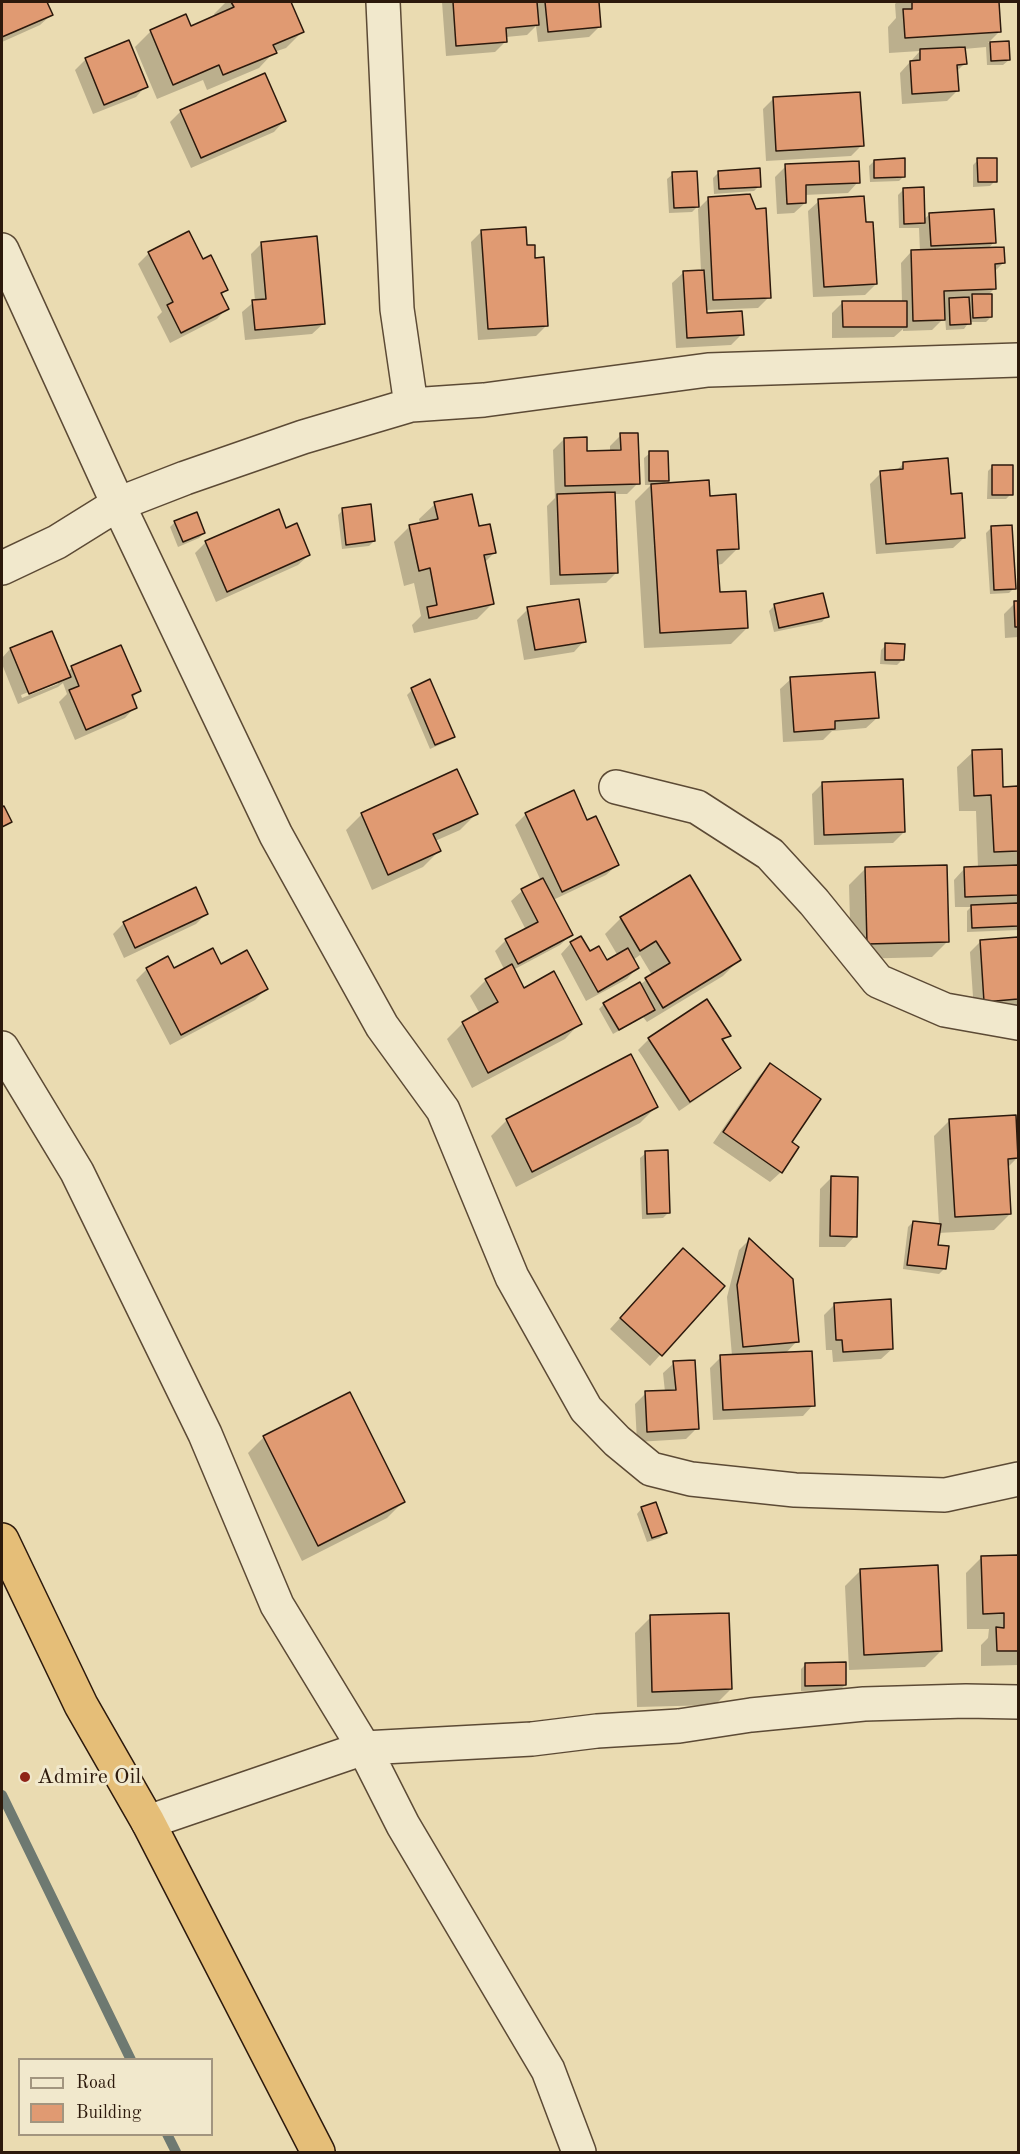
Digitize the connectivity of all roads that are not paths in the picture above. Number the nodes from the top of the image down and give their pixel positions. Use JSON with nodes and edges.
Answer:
{"nodes":[{"id":1,"x":383,"y":2,"type":"edge"},
{"id":2,"x":2,"y":250,"type":"edge"},
{"id":3,"x":1018,"y":360,"type":"edge"},
{"id":4,"x":411,"y":405,"type":"junction"},
{"id":5,"x":118,"y":504,"type":"junction"},
{"id":6,"x":2,"y":568,"type":"edge"},
{"id":7,"x":616,"y":787,"type":"dead end"},
{"id":8,"x":1018,"y":1023,"type":"edge"},
{"id":9,"x":2,"y":1048,"type":"edge"},
{"id":10,"x":1018,"y":1479,"type":"edge"},
{"id":11,"x":2,"y":1540,"type":"edge"},
{"id":12,"x":1018,"y":1702,"type":"edge"},
{"id":13,"x":364,"y":1748,"type":"junction"},
{"id":14,"x":148,"y":1822,"type":"junction"},
{"id":15,"x":318,"y":2152,"type":"edge"},
{"id":16,"x":579,"y":2152,"type":"edge"}],
"edges":[{"from":1,"to":4,"type":"street"},
{"from":2,"to":5,"type":"street"},
{"from":3,"to":4,"type":"street"},
{"from":4,"to":5,"type":"street"},
{"from":5,"to":6,"type":"street"},
{"from":5,"to":10,"type":"street"},
{"from":7,"to":8,"type":"street"},
{"from":9,"to":13,"type":"street"},
{"from":11,"to":14,"type":"highway"},
{"from":12,"to":13,"type":"street"},
{"from":13,"to":14,"type":"street"},
{"from":13,"to":16,"type":"street"},
{"from":14,"to":15,"type":"highway"}]}
